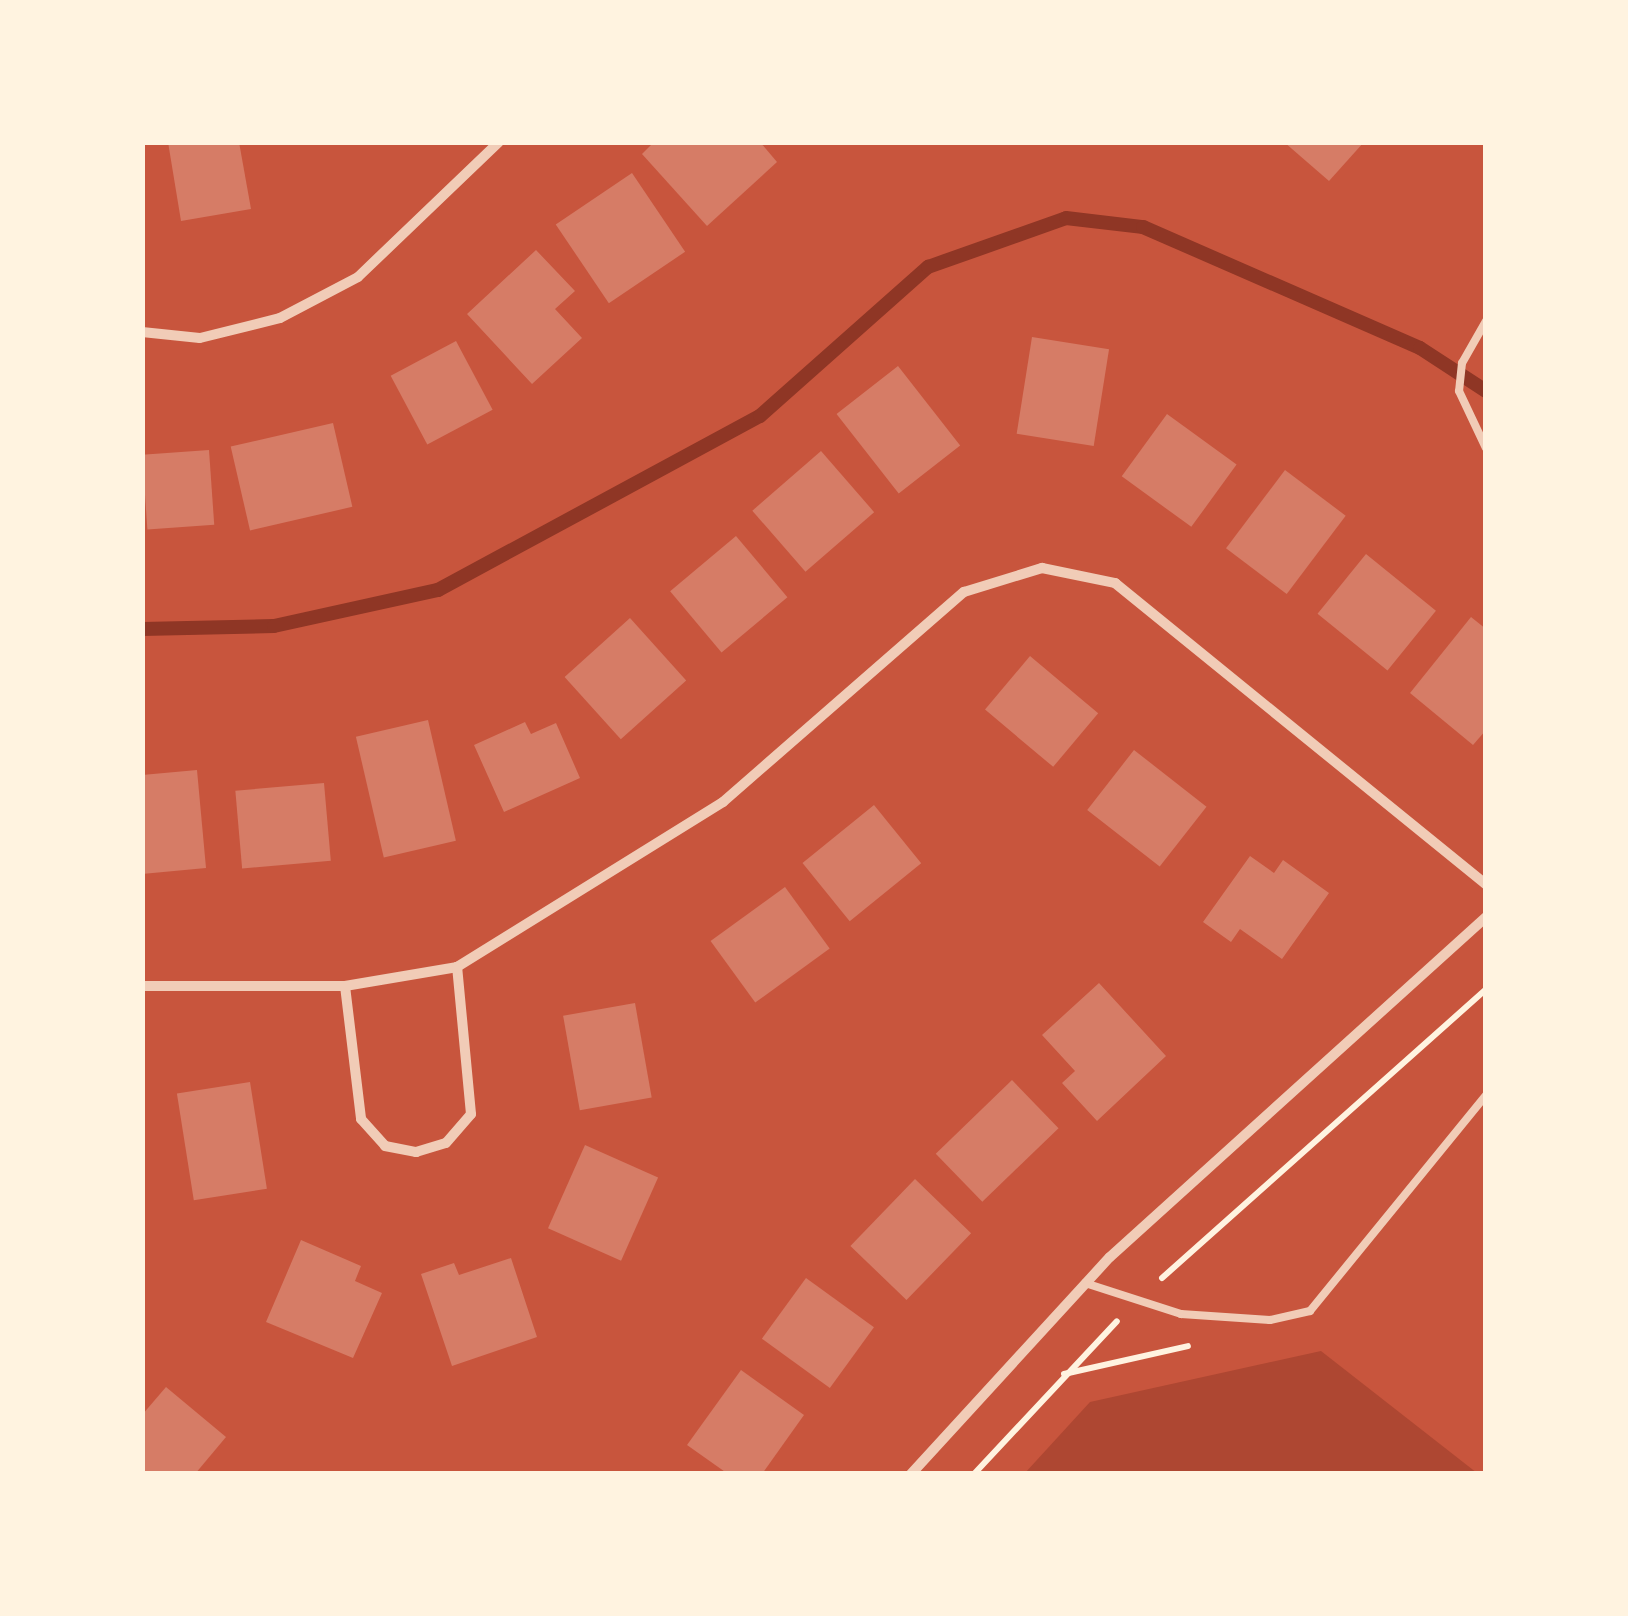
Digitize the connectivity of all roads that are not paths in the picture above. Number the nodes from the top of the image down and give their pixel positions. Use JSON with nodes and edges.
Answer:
{"nodes":[{"id":1,"x":500,"y":142,"type":"edge"},
{"id":2,"x":1482,"y":325,"type":"edge"},
{"id":3,"x":142,"y":332,"type":"edge"},
{"id":4,"x":1486,"y":448,"type":"edge"},
{"id":5,"x":1486,"y":884,"type":"edge"},
{"id":6,"x":1486,"y":917,"type":"edge"},
{"id":7,"x":457,"y":967,"type":"junction"},
{"id":8,"x":142,"y":986,"type":"edge"},
{"id":9,"x":345,"y":986,"type":"junction"},
{"id":10,"x":1486,"y":1095,"type":"edge"},
{"id":11,"x":1085,"y":1283,"type":"junction"},
{"id":12,"x":911,"y":1474,"type":"edge"}],
"edges":[{"from":1,"to":3,"type":"street"},
{"from":2,"to":4,"type":"lane"},
{"from":5,"to":7,"type":"street"},
{"from":6,"to":11,"type":"street"},
{"from":7,"to":9,"type":"street"},
{"from":7,"to":9,"type":"street"},
{"from":8,"to":9,"type":"street"},
{"from":10,"to":11,"type":"lane"},
{"from":11,"to":12,"type":"street"}]}
